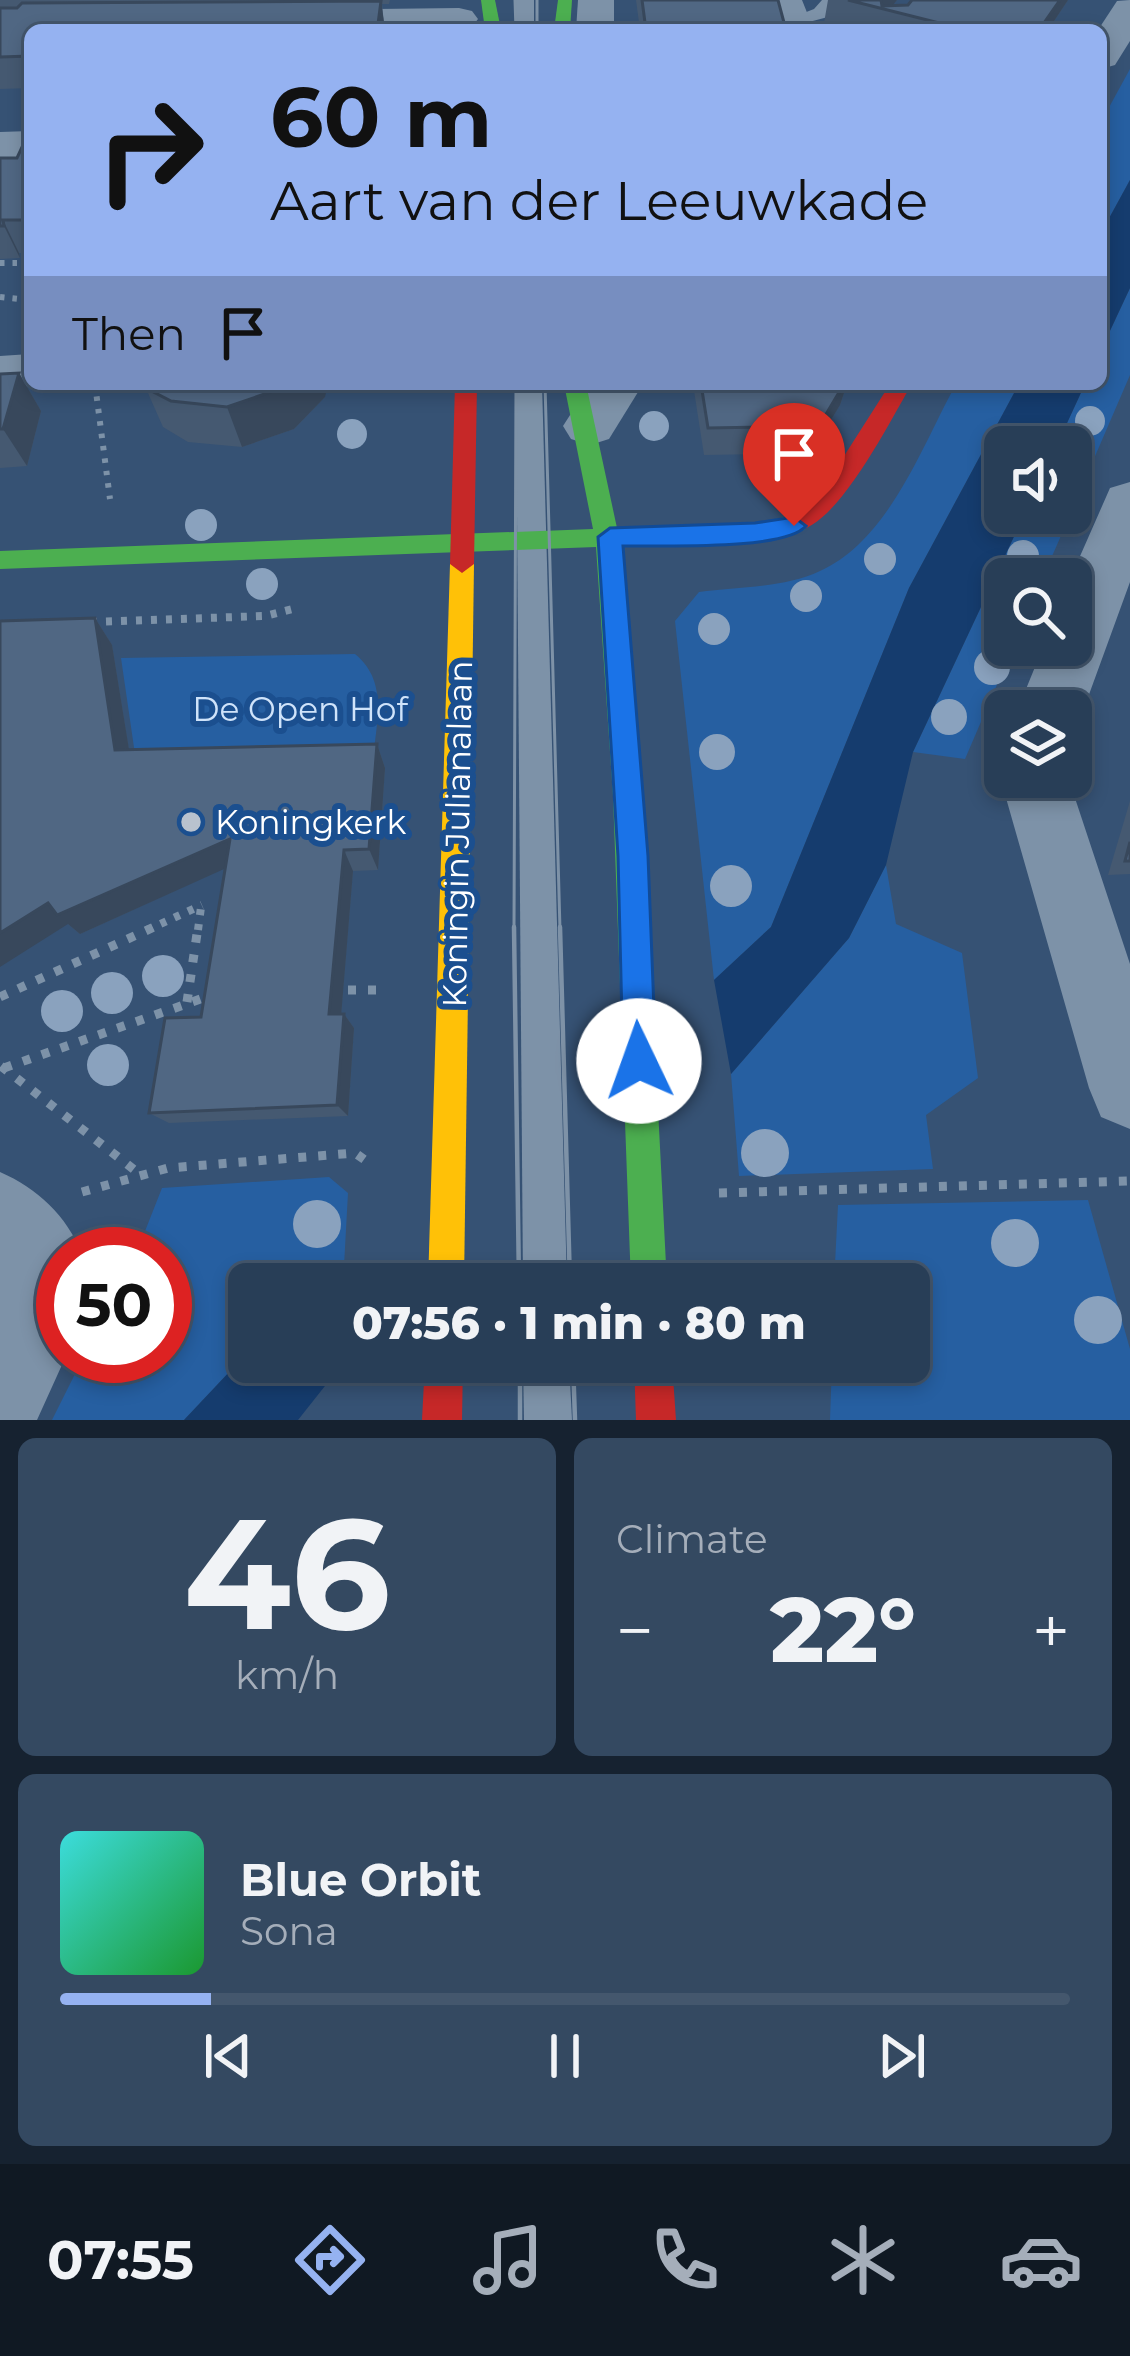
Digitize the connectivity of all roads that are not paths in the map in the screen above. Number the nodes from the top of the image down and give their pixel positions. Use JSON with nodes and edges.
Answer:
{"nodes":[{"id":1,"x":832,"y":0,"type":"edge"},
{"id":2,"x":1130,"y":9,"type":"edge"},
{"id":3,"x":471,"y":16,"type":"edge"},
{"id":4,"x":791,"y":18,"type":"edge"},
{"id":5,"x":253,"y":21,"type":"edge"},
{"id":6,"x":1107,"y":46,"type":"edge"},
{"id":7,"x":466,"y":390,"type":"edge"},
{"id":8,"x":529,"y":390,"type":"edge"},
{"id":9,"x":897,"y":390,"type":"edge"},
{"id":10,"x":594,"y":398,"type":"edge"},
{"id":11,"x":1130,"y":503,"type":"edge"},
{"id":12,"x":610,"y":537,"type":"junction"},
{"id":13,"x":531,"y":539,"type":"junction"},
{"id":14,"x":460,"y":541,"type":"junction"},
{"id":15,"x":0,"y":560,"type":"edge"},
{"id":16,"x":1057,"y":690,"type":"edge"},
{"id":17,"x":1040,"y":798,"type":"edge"},
{"id":18,"x":1130,"y":1088,"type":"edge"},
{"id":19,"x":0,"y":1216,"type":"edge"},
{"id":20,"x":447,"y":1263,"type":"edge"},
{"id":21,"x":545,"y":1263,"type":"edge"},
{"id":22,"x":648,"y":1263,"type":"edge"},
{"id":23,"x":443,"y":1383,"type":"edge"},
{"id":24,"x":547,"y":1383,"type":"edge"},
{"id":25,"x":654,"y":1383,"type":"edge"},
{"id":26,"x":0,"y":1393,"type":"edge"},
{"id":27,"x":442,"y":1420,"type":"edge"},
{"id":28,"x":548,"y":1420,"type":"edge"},
{"id":29,"x":656,"y":1420,"type":"edge"}],
"edges":[{"from":1,"to":4,"type":"lane"},
{"from":2,"to":6,"type":"street"},
{"from":3,"to":5,"type":"street"},
{"from":7,"to":14,"type":"main road","name":"Koningin Julianalaan"},
{"from":8,"to":13,"type":"lane"},
{"from":9,"to":12,"type":"main road"},
{"from":10,"to":12,"type":"main road"},
{"from":11,"to":16,"type":"street"},
{"from":12,"to":13,"type":"main road"},
{"from":12,"to":22,"type":"main road"},
{"from":13,"to":14,"type":"main road"},
{"from":13,"to":21,"type":"lane"},
{"from":14,"to":15,"type":"main road"},
{"from":14,"to":20,"type":"main road","name":"Koningin Julianalaan"},
{"from":17,"to":18,"type":"street"},
{"from":19,"to":26,"type":"street"},
{"from":23,"to":27,"type":"main road"},
{"from":24,"to":28,"type":"lane"},
{"from":25,"to":29,"type":"main road"}]}
